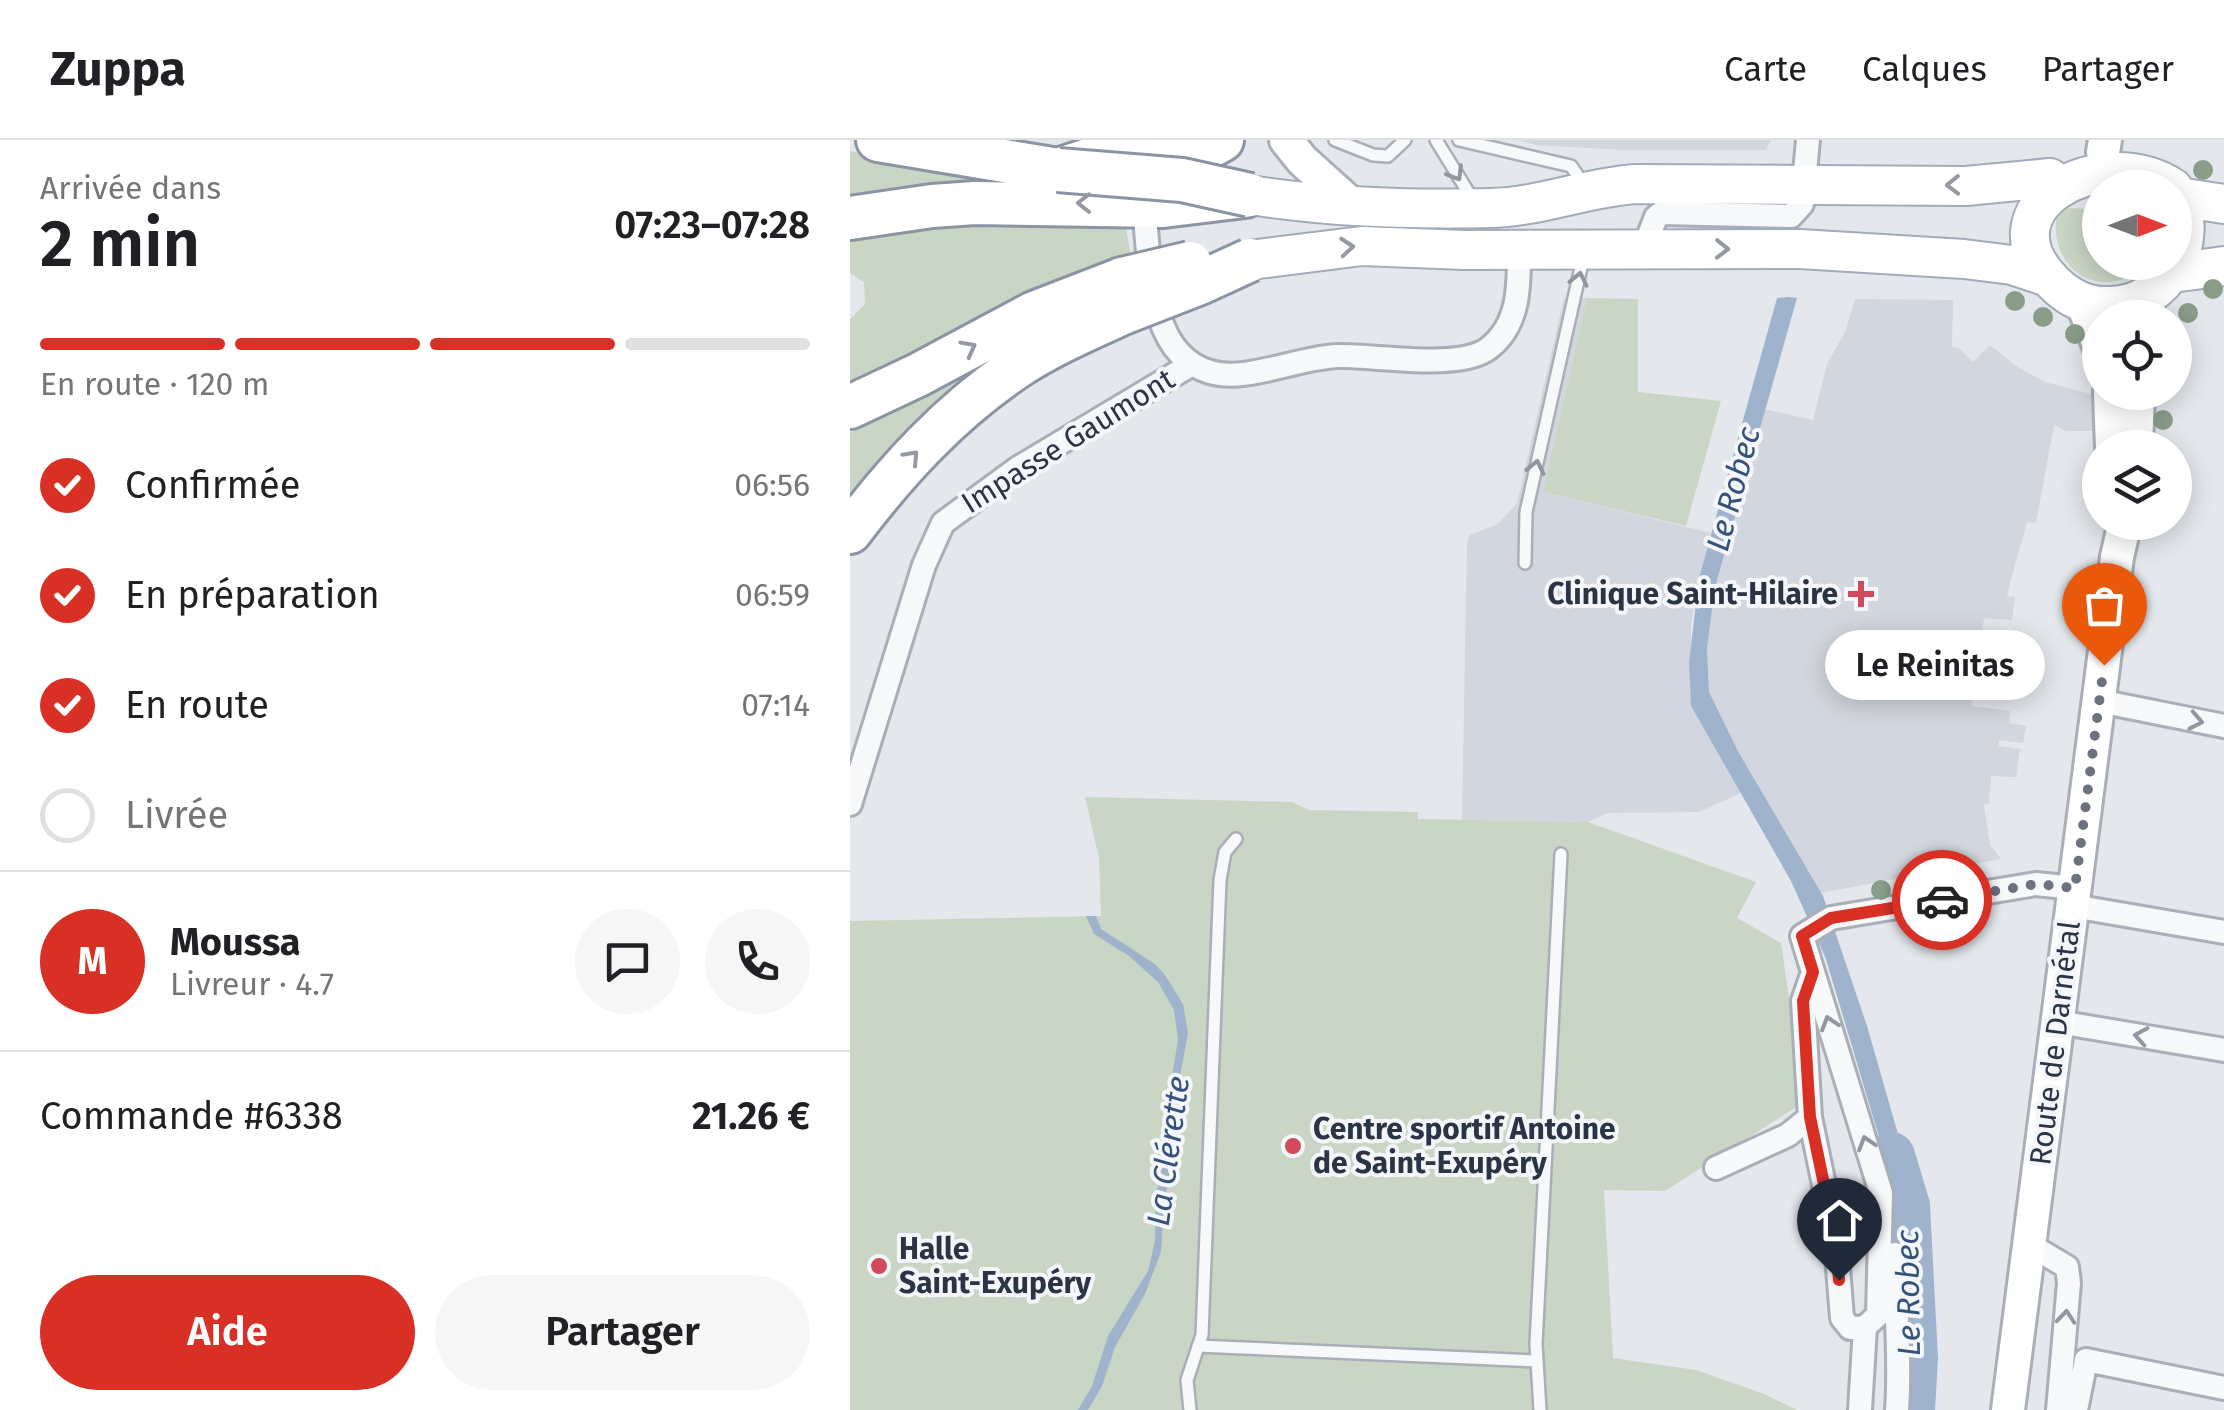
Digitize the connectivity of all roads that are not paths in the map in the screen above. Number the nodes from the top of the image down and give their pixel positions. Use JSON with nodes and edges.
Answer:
{"nodes":[{"id":1,"x":878,"y":140,"type":"edge"},
{"id":2,"x":1222,"y":140,"type":"edge"},
{"id":3,"x":1286,"y":140,"type":"edge"},
{"id":4,"x":1334,"y":140,"type":"edge"},
{"id":5,"x":1405,"y":140,"type":"edge"},
{"id":6,"x":1436,"y":140,"type":"edge"},
{"id":7,"x":1459,"y":140,"type":"edge"},
{"id":8,"x":1808,"y":140,"type":"edge"},
{"id":9,"x":2104,"y":146,"type":"edge"},
{"id":10,"x":1058,"y":170,"type":"junction"},
{"id":11,"x":2156,"y":170,"type":"edge"},
{"id":12,"x":2050,"y":178,"type":"junction"},
{"id":13,"x":1804,"y":185,"type":"junction"},
{"id":14,"x":1587,"y":190,"type":"junction"},
{"id":15,"x":1250,"y":195,"type":"junction"},
{"id":16,"x":2192,"y":196,"type":"edge"},
{"id":17,"x":2224,"y":204,"type":"edge"},
{"id":18,"x":1354,"y":206,"type":"junction"},
{"id":19,"x":1481,"y":212,"type":"junction"},
{"id":20,"x":1145,"y":216,"type":"dead end"},
{"id":21,"x":850,"y":218,"type":"edge"},
{"id":22,"x":1511,"y":245,"type":"junction"},
{"id":23,"x":1586,"y":248,"type":"junction"},
{"id":24,"x":1644,"y":248,"type":"junction"},
{"id":25,"x":1250,"y":260,"type":"joint"},
{"id":26,"x":2224,"y":266,"type":"edge"},
{"id":27,"x":2048,"y":278,"type":"junction"},
{"id":28,"x":1138,"y":291,"type":"junction"},
{"id":29,"x":2153,"y":296,"type":"edge"},
{"id":30,"x":2082,"y":302,"type":"edge"},
{"id":31,"x":1192,"y":364,"type":"junction"},
{"id":32,"x":850,"y":407,"type":"edge"},
{"id":33,"x":850,"y":532,"type":"edge"},
{"id":34,"x":2117,"y":540,"type":"edge"},
{"id":35,"x":2121,"y":540,"type":"edge"},
{"id":36,"x":2118,"y":556,"type":"junction"},
{"id":37,"x":1525,"y":563,"type":"dead end"},
{"id":38,"x":2099,"y":701,"type":"junction"},
{"id":39,"x":2224,"y":726,"type":"edge"},
{"id":40,"x":850,"y":804,"type":"edge"},
{"id":41,"x":1236,"y":839,"type":"dead end"},
{"id":42,"x":1561,"y":854,"type":"dead end"},
{"id":43,"x":2074,"y":897,"type":"junction"},
{"id":44,"x":2224,"y":932,"type":"edge"},
{"id":45,"x":1813,"y":972,"type":"junction"},
{"id":46,"x":2058,"y":1022,"type":"junction"},
{"id":47,"x":2224,"y":1050,"type":"edge"},
{"id":48,"x":1810,"y":1117,"type":"junction"},
{"id":49,"x":1716,"y":1168,"type":"dead end"},
{"id":50,"x":1880,"y":1213,"type":"junction"},
{"id":51,"x":2030,"y":1245,"type":"junction"},
{"id":52,"x":1865,"y":1327,"type":"junction"},
{"id":53,"x":1198,"y":1346,"type":"junction"},
{"id":54,"x":1536,"y":1361,"type":"junction"},
{"id":55,"x":2224,"y":1388,"type":"edge"},
{"id":56,"x":1190,"y":1410,"type":"edge"},
{"id":57,"x":1540,"y":1410,"type":"edge"},
{"id":58,"x":1860,"y":1410,"type":"edge"},
{"id":59,"x":1897,"y":1410,"type":"edge"},
{"id":60,"x":2008,"y":1410,"type":"edge"},
{"id":61,"x":2058,"y":1410,"type":"edge"},
{"id":62,"x":2076,"y":1410,"type":"edge"}],
"edges":[{"from":1,"to":10,"type":"highway"},
{"from":2,"to":10,"type":"highway"},
{"from":3,"to":18,"type":"street"},
{"from":4,"to":5,"type":"lane"},
{"from":6,"to":19,"type":"lane","one_way":true},
{"from":7,"to":14,"type":"lane"},
{"from":8,"to":13,"type":"street"},
{"from":9,"to":11,"type":"main road"},
{"from":9,"to":12,"type":"main road"},
{"from":10,"to":15,"type":"highway","bridge":true},
{"from":12,"to":13,"type":"main road","one_way":true},
{"from":12,"to":27,"type":"main road"},
{"from":13,"to":14,"type":"main road"},
{"from":13,"to":24,"type":"street"},
{"from":14,"to":19,"type":"main road"},
{"from":15,"to":18,"type":"main road"},
{"from":15,"to":21,"type":"highway","one_way":true},
{"from":16,"to":17,"type":"main road"},
{"from":18,"to":19,"type":"main road"},
{"from":20,"to":28,"type":"street"},
{"from":22,"to":23,"type":"main road"},
{"from":25,"to":22,"type":"main road","one_way":true},
{"from":22,"to":31,"type":"street"},
{"from":23,"to":24,"type":"main road"},
{"from":37,"to":23,"type":"lane","one_way":true},
{"from":24,"to":27,"type":"main road","one_way":true},
{"from":25,"to":28,"type":"highway","bridge":true},
{"from":26,"to":29,"type":"main road"},
{"from":27,"to":30,"type":"main road"},
{"from":28,"to":31,"type":"street"},
{"from":32,"to":28,"type":"highway","one_way":true},
{"from":33,"to":28,"type":"highway","one_way":true},
{"from":31,"to":40,"type":"street","name":"Impasse Gaumont"},
{"from":34,"to":36,"type":"street","name":"Route de Darnétal"},
{"from":35,"to":36,"type":"street","name":"Route de Darnétal"},
{"from":36,"to":38,"type":"street","name":"Route de Darnétal"},
{"from":38,"to":39,"type":"street","one_way":true},
{"from":38,"to":43,"type":"street","name":"Route de Darnétal"},
{"from":41,"to":53,"type":"lane"},
{"from":42,"to":54,"type":"lane"},
{"from":43,"to":44,"type":"street"},
{"from":43,"to":45,"type":"street"},
{"from":43,"to":46,"type":"street","name":"Route de Darnétal"},
{"from":45,"to":48,"type":"street"},
{"from":50,"to":45,"type":"street","one_way":true},
{"from":47,"to":46,"type":"street","one_way":true},
{"from":46,"to":51,"type":"street","name":"Route de Darnétal"},
{"from":48,"to":49,"type":"street"},
{"from":48,"to":52,"type":"street"},
{"from":50,"to":52,"type":"street"},
{"from":50,"to":59,"type":"street"},
{"from":51,"to":60,"type":"street","name":"Route de Darnétal"},
{"from":61,"to":51,"type":"street","one_way":true},
{"from":52,"to":58,"type":"street"},
{"from":53,"to":54,"type":"lane"},
{"from":53,"to":56,"type":"lane"},
{"from":54,"to":57,"type":"lane"},
{"from":55,"to":62,"type":"street"}]}
